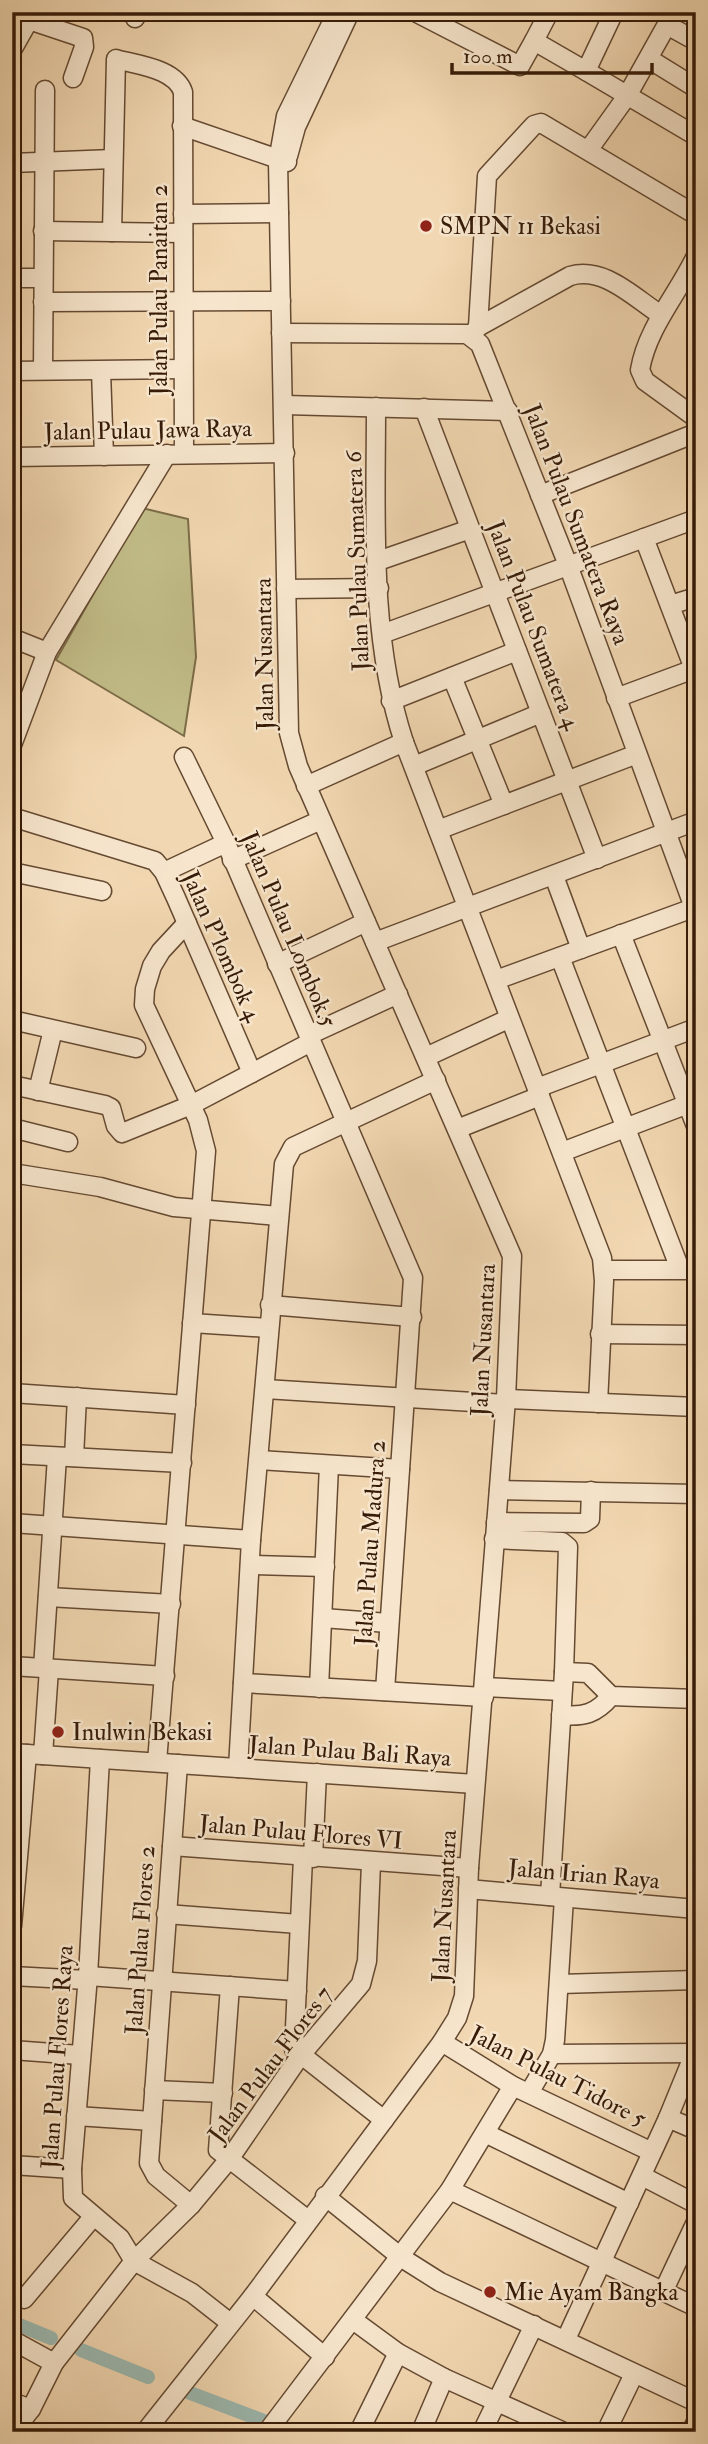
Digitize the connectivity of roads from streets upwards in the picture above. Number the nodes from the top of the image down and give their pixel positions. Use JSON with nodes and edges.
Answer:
{"nodes":[{"id":1,"x":337,"y":12,"type":"edge"},
{"id":2,"x":350,"y":12,"type":"edge"},
{"id":3,"x":415,"y":12,"type":"edge"},
{"id":4,"x":549,"y":12,"type":"edge"},
{"id":5,"x":614,"y":12,"type":"edge"},
{"id":6,"x":670,"y":19,"type":"edge"},
{"id":7,"x":534,"y":41,"type":"junction"},
{"id":8,"x":696,"y":41,"type":"edge"},
{"id":9,"x":12,"y":50,"type":"edge"},
{"id":10,"x":649,"y":59,"type":"junction"},
{"id":11,"x":586,"y":71,"type":"junction"},
{"id":12,"x":73,"y":78,"type":"dead end"},
{"id":13,"x":696,"y":88,"type":"edge"},
{"id":14,"x":45,"y":90,"type":"dead end"},
{"id":15,"x":627,"y":96,"type":"junction"},
{"id":16,"x":182,"y":126,"type":"junction"},
{"id":17,"x":696,"y":136,"type":"edge"},
{"id":18,"x":589,"y":149,"type":"junction"},
{"id":19,"x":113,"y":159,"type":"junction"},
{"id":20,"x":283,"y":161,"type":"junction"},
{"id":21,"x":44,"y":162,"type":"junction"},
{"id":22,"x":12,"y":163,"type":"edge"},
{"id":23,"x":279,"y":213,"type":"junction"},
{"id":24,"x":183,"y":214,"type":"junction"},
{"id":25,"x":696,"y":215,"type":"edge"},
{"id":26,"x":43,"y":231,"type":"junction"},
{"id":27,"x":112,"y":232,"type":"junction"},
{"id":28,"x":183,"y":233,"type":"junction"},
{"id":29,"x":696,"y":256,"type":"edge"},
{"id":30,"x":12,"y":278,"type":"edge"},
{"id":31,"x":43,"y":278,"type":"junction"},
{"id":32,"x":281,"y":301,"type":"junction"},
{"id":33,"x":43,"y":302,"type":"junction"},
{"id":34,"x":183,"y":302,"type":"junction"},
{"id":35,"x":661,"y":315,"type":"junction"},
{"id":36,"x":475,"y":331,"type":"junction"},
{"id":37,"x":281,"y":333,"type":"junction"},
{"id":38,"x":183,"y":369,"type":"junction"},
{"id":39,"x":12,"y":370,"type":"edge"},
{"id":40,"x":43,"y":370,"type":"junction"},
{"id":41,"x":102,"y":370,"type":"junction"},
{"id":42,"x":285,"y":405,"type":"junction"},
{"id":43,"x":376,"y":407,"type":"junction"},
{"id":44,"x":424,"y":408,"type":"junction"},
{"id":45,"x":508,"y":411,"type":"junction"},
{"id":46,"x":696,"y":418,"type":"edge"},
{"id":47,"x":696,"y":433,"type":"edge"},
{"id":48,"x":285,"y":453,"type":"junction"},
{"id":49,"x":175,"y":454,"type":"junction"},
{"id":50,"x":104,"y":456,"type":"junction"},
{"id":51,"x":12,"y":457,"type":"edge"},
{"id":52,"x":540,"y":495,"type":"junction"},
{"id":53,"x":696,"y":519,"type":"edge"},
{"id":54,"x":470,"y":529,"type":"junction"},
{"id":55,"x":644,"y":538,"type":"junction"},
{"id":56,"x":378,"y":561,"type":"junction"},
{"id":57,"x":568,"y":565,"type":"junction"},
{"id":58,"x":379,"y":588,"type":"junction"},
{"id":59,"x":286,"y":589,"type":"junction"},
{"id":60,"x":495,"y":593,"type":"junction"},
{"id":61,"x":696,"y":597,"type":"edge"},
{"id":62,"x":670,"y":605,"type":"junction"},
{"id":63,"x":382,"y":634,"type":"junction"},
{"id":64,"x":12,"y":638,"type":"edge"},
{"id":65,"x":517,"y":651,"type":"junction"},
{"id":66,"x":47,"y":652,"type":"junction"},
{"id":67,"x":695,"y":671,"type":"edge"},
{"id":68,"x":452,"y":677,"type":"junction"},
{"id":69,"x":616,"y":698,"type":"junction"},
{"id":70,"x":391,"y":701,"type":"junction"},
{"id":71,"x":541,"y":713,"type":"junction"},
{"id":72,"x":477,"y":739,"type":"junction"},
{"id":73,"x":404,"y":742,"type":"junction"},
{"id":74,"x":12,"y":745,"type":"edge"},
{"id":75,"x":637,"y":754,"type":"junction"},
{"id":76,"x":184,"y":757,"type":"dead end"},
{"id":77,"x":414,"y":766,"type":"junction"},
{"id":78,"x":566,"y":778,"type":"junction"},
{"id":79,"x":306,"y":786,"type":"junction"},
{"id":80,"x":503,"y":805,"type":"junction"},
{"id":81,"x":12,"y":817,"type":"edge"},
{"id":82,"x":321,"y":820,"type":"junction"},
{"id":83,"x":696,"y":821,"type":"edge"},
{"id":84,"x":438,"y":830,"type":"junction"},
{"id":85,"x":666,"y":833,"type":"junction"},
{"id":86,"x":226,"y":843,"type":"junction"},
{"id":87,"x":597,"y":859,"type":"junction"},
{"id":88,"x":232,"y":860,"type":"junction"},
{"id":89,"x":12,"y":872,"type":"edge"},
{"id":90,"x":164,"y":872,"type":"junction"},
{"id":91,"x":554,"y":876,"type":"junction"},
{"id":92,"x":102,"y":891,"type":"dead end"},
{"id":93,"x":467,"y":908,"type":"junction"},
{"id":94,"x":695,"y":909,"type":"edge"},
{"id":95,"x":366,"y":922,"type":"junction"},
{"id":96,"x":187,"y":923,"type":"junction"},
{"id":97,"x":621,"y":934,"type":"junction"},
{"id":98,"x":375,"y":942,"type":"junction"},
{"id":99,"x":581,"y":949,"type":"junction"},
{"id":100,"x":559,"y":957,"type":"junction"},
{"id":101,"x":277,"y":964,"type":"junction"},
{"id":102,"x":496,"y":980,"type":"junction"},
{"id":103,"x":398,"y":994,"type":"junction"},
{"id":104,"x":508,"y":1019,"type":"junction"},
{"id":105,"x":12,"y":1020,"type":"edge"},
{"id":106,"x":696,"y":1028,"type":"edge"},
{"id":107,"x":53,"y":1030,"type":"junction"},
{"id":108,"x":310,"y":1039,"type":"junction"},
{"id":109,"x":662,"y":1040,"type":"junction"},
{"id":110,"x":136,"y":1048,"type":"dead end"},
{"id":111,"x":426,"y":1057,"type":"junction"},
{"id":112,"x":601,"y":1065,"type":"junction"},
{"id":113,"x":252,"y":1073,"type":"junction"},
{"id":114,"x":436,"y":1080,"type":"junction"},
{"id":115,"x":12,"y":1085,"type":"edge"},
{"id":116,"x":38,"y":1091,"type":"junction"},
{"id":117,"x":538,"y":1092,"type":"junction"},
{"id":118,"x":691,"y":1103,"type":"edge"},
{"id":119,"x":191,"y":1105,"type":"junction"},
{"id":120,"x":346,"y":1122,"type":"junction"},
{"id":121,"x":696,"y":1126,"type":"edge"},
{"id":122,"x":12,"y":1128,"type":"edge"},
{"id":123,"x":625,"y":1128,"type":"junction"},
{"id":124,"x":457,"y":1129,"type":"junction"},
{"id":125,"x":68,"y":1142,"type":"dead end"},
{"id":126,"x":562,"y":1153,"type":"junction"},
{"id":127,"x":12,"y":1173,"type":"edge"},
{"id":128,"x":201,"y":1211,"type":"junction"},
{"id":129,"x":279,"y":1216,"type":"junction"},
{"id":130,"x":604,"y":1270,"type":"junction"},
{"id":131,"x":688,"y":1270,"type":"edge"},
{"id":132,"x":270,"y":1305,"type":"junction"},
{"id":133,"x":412,"y":1317,"type":"junction"},
{"id":134,"x":192,"y":1322,"type":"junction"},
{"id":135,"x":268,"y":1328,"type":"junction"},
{"id":136,"x":600,"y":1334,"type":"junction"},
{"id":137,"x":696,"y":1335,"type":"edge"},
{"id":138,"x":265,"y":1390,"type":"junction"},
{"id":139,"x":12,"y":1393,"type":"edge"},
{"id":140,"x":77,"y":1397,"type":"junction"},
{"id":141,"x":405,"y":1399,"type":"junction"},
{"id":142,"x":505,"y":1401,"type":"junction"},
{"id":143,"x":598,"y":1403,"type":"junction"},
{"id":144,"x":186,"y":1405,"type":"junction"},
{"id":145,"x":696,"y":1407,"type":"edge"},
{"id":146,"x":12,"y":1454,"type":"edge"},
{"id":147,"x":66,"y":1457,"type":"junction"},
{"id":148,"x":259,"y":1460,"type":"junction"},
{"id":149,"x":182,"y":1463,"type":"junction"},
{"id":150,"x":329,"y":1465,"type":"junction"},
{"id":151,"x":400,"y":1469,"type":"junction"},
{"id":152,"x":499,"y":1489,"type":"junction"},
{"id":153,"x":590,"y":1491,"type":"junction"},
{"id":154,"x":696,"y":1494,"type":"edge"},
{"id":155,"x":12,"y":1523,"type":"edge"},
{"id":156,"x":54,"y":1526,"type":"junction"},
{"id":157,"x":495,"y":1530,"type":"junction"},
{"id":158,"x":176,"y":1535,"type":"junction"},
{"id":159,"x":251,"y":1540,"type":"junction"},
{"id":160,"x":250,"y":1565,"type":"junction"},
{"id":161,"x":325,"y":1567,"type":"junction"},
{"id":162,"x":48,"y":1597,"type":"junction"},
{"id":163,"x":171,"y":1604,"type":"junction"},
{"id":164,"x":323,"y":1618,"type":"junction"},
{"id":165,"x":388,"y":1623,"type":"junction"},
{"id":166,"x":12,"y":1666,"type":"edge"},
{"id":167,"x":46,"y":1668,"type":"junction"},
{"id":168,"x":564,"y":1672,"type":"junction"},
{"id":169,"x":165,"y":1676,"type":"junction"},
{"id":170,"x":243,"y":1683,"type":"junction"},
{"id":171,"x":319,"y":1688,"type":"junction"},
{"id":172,"x":562,"y":1691,"type":"junction"},
{"id":173,"x":385,"y":1692,"type":"junction"},
{"id":174,"x":484,"y":1692,"type":"junction"},
{"id":175,"x":611,"y":1696,"type":"junction"},
{"id":176,"x":696,"y":1699,"type":"edge"},
{"id":177,"x":561,"y":1715,"type":"junction"},
{"id":178,"x":28,"y":1754,"type":"edge"},
{"id":179,"x":100,"y":1759,"type":"junction"},
{"id":180,"x":157,"y":1762,"type":"junction"},
{"id":181,"x":178,"y":1764,"type":"junction"},
{"id":182,"x":238,"y":1768,"type":"junction"},
{"id":183,"x":317,"y":1773,"type":"junction"},
{"id":184,"x":475,"y":1784,"type":"junction"},
{"id":185,"x":16,"y":1836,"type":"edge"},
{"id":186,"x":172,"y":1846,"type":"junction"},
{"id":187,"x":308,"y":1858,"type":"junction"},
{"id":188,"x":372,"y":1863,"type":"junction"},
{"id":189,"x":469,"y":1868,"type":"junction"},
{"id":190,"x":468,"y":1889,"type":"junction"},
{"id":191,"x":557,"y":1897,"type":"junction"},
{"id":192,"x":696,"y":1909,"type":"edge"},
{"id":193,"x":166,"y":1914,"type":"junction"},
{"id":194,"x":299,"y":1924,"type":"junction"},
{"id":195,"x":12,"y":1926,"type":"edge"},
{"id":196,"x":12,"y":1976,"type":"edge"},
{"id":197,"x":88,"y":1978,"type":"junction"},
{"id":198,"x":696,"y":1980,"type":"edge"},
{"id":199,"x":160,"y":1981,"type":"junction"},
{"id":200,"x":560,"y":1984,"type":"junction"},
{"id":201,"x":230,"y":1986,"type":"junction"},
{"id":202,"x":297,"y":1991,"type":"junction"},
{"id":203,"x":442,"y":2042,"type":"junction"},
{"id":204,"x":12,"y":2050,"type":"edge"},
{"id":205,"x":695,"y":2052,"type":"edge"},
{"id":206,"x":552,"y":2054,"type":"junction"},
{"id":207,"x":80,"y":2055,"type":"junction"},
{"id":208,"x":300,"y":2056,"type":"junction"},
{"id":209,"x":521,"y":2089,"type":"junction"},
{"id":210,"x":154,"y":2090,"type":"junction"},
{"id":211,"x":222,"y":2093,"type":"junction"},
{"id":212,"x":76,"y":2116,"type":"junction"},
{"id":213,"x":668,"y":2118,"type":"junction"},
{"id":214,"x":384,"y":2120,"type":"junction"},
{"id":215,"x":152,"y":2121,"type":"junction"},
{"id":216,"x":696,"y":2130,"type":"edge"},
{"id":217,"x":487,"y":2134,"type":"junction"},
{"id":218,"x":652,"y":2152,"type":"junction"},
{"id":219,"x":230,"y":2158,"type":"junction"},
{"id":220,"x":12,"y":2165,"type":"edge"},
{"id":221,"x":72,"y":2169,"type":"junction"},
{"id":222,"x":642,"y":2176,"type":"junction"},
{"id":223,"x":450,"y":2190,"type":"junction"},
{"id":224,"x":325,"y":2196,"type":"junction"},
{"id":225,"x":629,"y":2203,"type":"junction"},
{"id":226,"x":696,"y":2204,"type":"edge"},
{"id":227,"x":191,"y":2206,"type":"junction"},
{"id":228,"x":93,"y":2217,"type":"junction"},
{"id":229,"x":308,"y":2220,"type":"junction"},
{"id":230,"x":696,"y":2222,"type":"edge"},
{"id":231,"x":401,"y":2258,"type":"junction"},
{"id":232,"x":134,"y":2261,"type":"junction"},
{"id":233,"x":601,"y":2263,"type":"junction"},
{"id":234,"x":663,"y":2292,"type":"junction"},
{"id":235,"x":253,"y":2296,"type":"junction"},
{"id":236,"x":24,"y":2299,"type":"dead end"},
{"id":237,"x":696,"y":2307,"type":"edge"},
{"id":238,"x":353,"y":2320,"type":"junction"},
{"id":239,"x":229,"y":2322,"type":"junction"},
{"id":240,"x":534,"y":2325,"type":"junction"},
{"id":241,"x":566,"y":2339,"type":"junction"},
{"id":242,"x":12,"y":2340,"type":"edge"},
{"id":243,"x":398,"y":2353,"type":"junction"},
{"id":244,"x":325,"y":2357,"type":"junction"},
{"id":245,"x":59,"y":2359,"type":"junction"},
{"id":246,"x":634,"y":2374,"type":"junction"},
{"id":247,"x":444,"y":2378,"type":"junction"},
{"id":248,"x":496,"y":2400,"type":"junction"},
{"id":249,"x":12,"y":2402,"type":"edge"},
{"id":250,"x":696,"y":2402,"type":"edge"},
{"id":251,"x":31,"y":2409,"type":"junction"},
{"id":252,"x":696,"y":2422,"type":"edge"},
{"id":253,"x":271,"y":2426,"type":"edge"},
{"id":254,"x":554,"y":2430,"type":"edge"},
{"id":255,"x":13,"y":2432,"type":"edge"},
{"id":256,"x":145,"y":2432,"type":"edge"},
{"id":257,"x":359,"y":2432,"type":"edge"},
{"id":258,"x":421,"y":2432,"type":"edge"},
{"id":259,"x":482,"y":2432,"type":"edge"},
{"id":260,"x":606,"y":2432,"type":"edge"},
{"id":261,"x":691,"y":2432,"type":"edge"}],
"edges":[{"from":1,"to":20,"type":"street","name":"Jalan Nusantara"},
{"from":2,"to":20,"type":"street","name":"Jalan Nusantara"},
{"from":3,"to":7,"type":"street"},
{"from":4,"to":7,"type":"street"},
{"from":5,"to":11,"type":"street"},
{"from":6,"to":8,"type":"street"},
{"from":6,"to":10,"type":"street"},
{"from":7,"to":11,"type":"street"},
{"from":9,"to":12,"type":"street"},
{"from":10,"to":13,"type":"street"},
{"from":10,"to":15,"type":"street"},
{"from":11,"to":15,"type":"street"},
{"from":14,"to":21,"type":"street"},
{"from":15,"to":17,"type":"street"},
{"from":15,"to":18,"type":"street"},
{"from":16,"to":19,"type":"street","name":"Jalan Pulau Panaitan 2"},
{"from":16,"to":20,"type":"street"},
{"from":16,"to":24,"type":"street","name":"Jalan Pulau Panaitan 2"},
{"from":18,"to":25,"type":"street"},
{"from":18,"to":36,"type":"street"},
{"from":19,"to":21,"type":"street"},
{"from":19,"to":27,"type":"street"},
{"from":20,"to":23,"type":"street","name":"Jalan Nusantara"},
{"from":21,"to":22,"type":"street"},
{"from":21,"to":26,"type":"street"},
{"from":23,"to":24,"type":"street"},
{"from":23,"to":32,"type":"street","name":"Jalan Nusantara"},
{"from":24,"to":28,"type":"street","name":"Jalan Pulau Panaitan 2"},
{"from":26,"to":27,"type":"street"},
{"from":26,"to":31,"type":"street"},
{"from":27,"to":28,"type":"street"},
{"from":28,"to":34,"type":"street","name":"Jalan Pulau Panaitan 2"},
{"from":29,"to":35,"type":"street"},
{"from":30,"to":31,"type":"street"},
{"from":31,"to":33,"type":"street"},
{"from":32,"to":34,"type":"street"},
{"from":32,"to":37,"type":"street","name":"Jalan Nusantara"},
{"from":33,"to":34,"type":"street"},
{"from":33,"to":40,"type":"street"},
{"from":34,"to":38,"type":"street","name":"Jalan Pulau Panaitan 2"},
{"from":35,"to":36,"type":"street"},
{"from":35,"to":46,"type":"street"},
{"from":36,"to":37,"type":"street"},
{"from":36,"to":45,"type":"street","name":"Jalan Pulau Sumatera Raya"},
{"from":37,"to":42,"type":"street","name":"Jalan Nusantara"},
{"from":38,"to":41,"type":"street"},
{"from":38,"to":49,"type":"street","name":"Jalan Pulau Panaitan 2"},
{"from":39,"to":40,"type":"street"},
{"from":40,"to":41,"type":"street"},
{"from":41,"to":50,"type":"street"},
{"from":42,"to":43,"type":"street"},
{"from":42,"to":48,"type":"street","name":"Jalan Nusantara"},
{"from":43,"to":44,"type":"street"},
{"from":43,"to":56,"type":"street","name":"Jalan Pulau Sumatera 6"},
{"from":44,"to":45,"type":"street"},
{"from":44,"to":54,"type":"street","name":"Jalan Pulau Sumatera 4"},
{"from":45,"to":52,"type":"street","name":"Jalan Pulau Sumatera Raya"},
{"from":47,"to":52,"type":"street"},
{"from":48,"to":49,"type":"street","name":"Jalan Pulau Jawa Raya"},
{"from":48,"to":59,"type":"street","name":"Jalan Nusantara"},
{"from":49,"to":50,"type":"street","name":"Jalan Pulau Jawa Raya"},
{"from":49,"to":66,"type":"street"},
{"from":50,"to":51,"type":"street","name":"Jalan Pulau Jawa Raya"},
{"from":52,"to":57,"type":"street","name":"Jalan Pulau Sumatera Raya"},
{"from":53,"to":55,"type":"street"},
{"from":54,"to":56,"type":"street"},
{"from":54,"to":60,"type":"street","name":"Jalan Pulau Sumatera 4"},
{"from":55,"to":57,"type":"street"},
{"from":55,"to":62,"type":"street"},
{"from":56,"to":58,"type":"street","name":"Jalan Pulau Sumatera 6"},
{"from":57,"to":60,"type":"street"},
{"from":57,"to":69,"type":"street","name":"Jalan Pulau Sumatera Raya"},
{"from":58,"to":59,"type":"street"},
{"from":58,"to":63,"type":"street","name":"Jalan Pulau Sumatera 6"},
{"from":59,"to":79,"type":"street","name":"Jalan Nusantara"},
{"from":60,"to":63,"type":"street"},
{"from":60,"to":65,"type":"street","name":"Jalan Pulau Sumatera 4"},
{"from":61,"to":62,"type":"street"},
{"from":62,"to":67,"type":"street"},
{"from":63,"to":70,"type":"street","name":"Jalan Pulau Sumatera 6"},
{"from":64,"to":66,"type":"street"},
{"from":65,"to":68,"type":"street"},
{"from":65,"to":71,"type":"street","name":"Jalan Pulau Sumatera 4"},
{"from":66,"to":74,"type":"street"},
{"from":67,"to":69,"type":"street"},
{"from":68,"to":70,"type":"street"},
{"from":68,"to":72,"type":"street"},
{"from":69,"to":75,"type":"street","name":"Jalan Pulau Sumatera Raya"},
{"from":70,"to":73,"type":"street","name":"Jalan Pulau Sumatera 6"},
{"from":71,"to":72,"type":"street"},
{"from":71,"to":78,"type":"street","name":"Jalan Pulau Sumatera 4"},
{"from":72,"to":77,"type":"street"},
{"from":72,"to":80,"type":"street"},
{"from":73,"to":77,"type":"street","name":"Jalan Pulau Sumatera 6"},
{"from":73,"to":79,"type":"street"},
{"from":75,"to":78,"type":"street"},
{"from":75,"to":85,"type":"street","name":"Jalan Pulau Sumatera Raya"},
{"from":76,"to":86,"type":"street","name":"Jalan Pulau Lombok.5"},
{"from":77,"to":84,"type":"street","name":"Jalan Pulau Sumatera 6"},
{"from":78,"to":80,"type":"street"},
{"from":78,"to":87,"type":"street","name":"Jalan Pulau Sumatera 4"},
{"from":79,"to":82,"type":"street","name":"Jalan Nusantara"},
{"from":80,"to":84,"type":"street"},
{"from":81,"to":90,"type":"street","name":"Jalan P'lombok 4"},
{"from":82,"to":88,"type":"street"},
{"from":82,"to":95,"type":"street","name":"Jalan Nusantara"},
{"from":83,"to":85,"type":"street"},
{"from":84,"to":93,"type":"street","name":"Jalan Pulau Sumatera 6"},
{"from":85,"to":87,"type":"street"},
{"from":85,"to":94,"type":"street","name":"Jalan Pulau Sumatera Raya"},
{"from":86,"to":88,"type":"street","name":"Jalan Pulau Lombok.5"},
{"from":86,"to":90,"type":"street"},
{"from":87,"to":91,"type":"street"},
{"from":88,"to":101,"type":"street","name":"Jalan Pulau Lombok.5"},
{"from":89,"to":92,"type":"street"},
{"from":90,"to":96,"type":"street","name":"Jalan P'lombok 4"},
{"from":91,"to":93,"type":"street"},
{"from":91,"to":99,"type":"street"},
{"from":93,"to":98,"type":"street"},
{"from":93,"to":102,"type":"street","name":"Jalan Pulau Sumatera 6"},
{"from":94,"to":97,"type":"street"},
{"from":95,"to":98,"type":"street","name":"Jalan Nusantara"},
{"from":95,"to":101,"type":"street"},
{"from":96,"to":113,"type":"street","name":"Jalan P'lombok 4"},
{"from":96,"to":119,"type":"street"},
{"from":97,"to":99,"type":"street"},
{"from":97,"to":109,"type":"street"},
{"from":98,"to":103,"type":"street","name":"Jalan Nusantara"},
{"from":99,"to":100,"type":"street"},
{"from":100,"to":102,"type":"street"},
{"from":100,"to":112,"type":"street"},
{"from":101,"to":108,"type":"street","name":"Jalan Pulau Lombok.5"},
{"from":102,"to":104,"type":"street","name":"Jalan Pulau Sumatera 6"},
{"from":103,"to":108,"type":"street"},
{"from":103,"to":111,"type":"street","name":"Jalan Nusantara"},
{"from":104,"to":111,"type":"street"},
{"from":104,"to":117,"type":"street","name":"Jalan Pulau Sumatera 6"},
{"from":105,"to":107,"type":"street"},
{"from":106,"to":109,"type":"street"},
{"from":107,"to":110,"type":"street"},
{"from":107,"to":116,"type":"street"},
{"from":108,"to":113,"type":"street"},
{"from":108,"to":120,"type":"street","name":"Jalan Pulau Lombok.5"},
{"from":109,"to":112,"type":"street"},
{"from":109,"to":118,"type":"street"},
{"from":111,"to":114,"type":"street","name":"Jalan Nusantara"},
{"from":112,"to":117,"type":"street"},
{"from":112,"to":123,"type":"street"},
{"from":113,"to":119,"type":"street"},
{"from":114,"to":120,"type":"street"},
{"from":114,"to":124,"type":"street","name":"Jalan Nusantara"},
{"from":115,"to":116,"type":"street"},
{"from":116,"to":119,"type":"street"},
{"from":117,"to":124,"type":"street"},
{"from":117,"to":126,"type":"street","name":"Jalan Pulau Sumatera 6"},
{"from":118,"to":121,"type":"street"},
{"from":118,"to":123,"type":"street"},
{"from":119,"to":128,"type":"street"},
{"from":120,"to":129,"type":"street"},
{"from":120,"to":133,"type":"street","name":"Jalan Pulau Lombok.5"},
{"from":122,"to":125,"type":"street"},
{"from":123,"to":126,"type":"street"},
{"from":123,"to":131,"type":"street"},
{"from":124,"to":142,"type":"street","name":"Jalan Nusantara"},
{"from":126,"to":130,"type":"street","name":"Jalan Pulau Sumatera 6"},
{"from":127,"to":128,"type":"street"},
{"from":128,"to":129,"type":"street"},
{"from":128,"to":134,"type":"street"},
{"from":129,"to":132,"type":"street"},
{"from":130,"to":131,"type":"street"},
{"from":130,"to":136,"type":"street"},
{"from":132,"to":133,"type":"street"},
{"from":132,"to":135,"type":"street"},
{"from":133,"to":141,"type":"street","name":"Jalan Pulau Madura 2"},
{"from":134,"to":135,"type":"street"},
{"from":134,"to":144,"type":"street"},
{"from":135,"to":138,"type":"street"},
{"from":136,"to":137,"type":"street"},
{"from":136,"to":143,"type":"street"},
{"from":138,"to":141,"type":"street"},
{"from":138,"to":148,"type":"street"},
{"from":139,"to":140,"type":"street"},
{"from":140,"to":144,"type":"street"},
{"from":140,"to":147,"type":"street"},
{"from":141,"to":142,"type":"street"},
{"from":141,"to":151,"type":"street","name":"Jalan Pulau Madura 2"},
{"from":142,"to":143,"type":"street"},
{"from":142,"to":152,"type":"street","name":"Jalan Nusantara"},
{"from":143,"to":145,"type":"street"},
{"from":144,"to":149,"type":"street"},
{"from":146,"to":147,"type":"street"},
{"from":147,"to":149,"type":"street"},
{"from":147,"to":156,"type":"street"},
{"from":148,"to":150,"type":"street"},
{"from":148,"to":159,"type":"street"},
{"from":149,"to":158,"type":"street"},
{"from":150,"to":151,"type":"street"},
{"from":150,"to":161,"type":"street"},
{"from":151,"to":165,"type":"street","name":"Jalan Pulau Madura 2"},
{"from":152,"to":153,"type":"street"},
{"from":152,"to":157,"type":"street","name":"Jalan Nusantara"},
{"from":153,"to":154,"type":"street"},
{"from":153,"to":157,"type":"street"},
{"from":155,"to":156,"type":"street"},
{"from":156,"to":158,"type":"street"},
{"from":156,"to":162,"type":"street"},
{"from":157,"to":168,"type":"street"},
{"from":157,"to":174,"type":"street","name":"Jalan Nusantara"},
{"from":158,"to":159,"type":"street"},
{"from":158,"to":163,"type":"street"},
{"from":159,"to":160,"type":"street"},
{"from":160,"to":161,"type":"street"},
{"from":160,"to":170,"type":"street"},
{"from":161,"to":164,"type":"street"},
{"from":162,"to":163,"type":"street"},
{"from":162,"to":167,"type":"street"},
{"from":163,"to":169,"type":"street"},
{"from":164,"to":165,"type":"street"},
{"from":164,"to":171,"type":"street"},
{"from":165,"to":173,"type":"street","name":"Jalan Pulau Madura 2"},
{"from":166,"to":167,"type":"street"},
{"from":167,"to":169,"type":"street"},
{"from":167,"to":178,"type":"street"},
{"from":168,"to":172,"type":"street"},
{"from":168,"to":175,"type":"street"},
{"from":169,"to":180,"type":"street"},
{"from":170,"to":171,"type":"street"},
{"from":170,"to":182,"type":"street"},
{"from":171,"to":173,"type":"street"},
{"from":172,"to":174,"type":"street"},
{"from":172,"to":177,"type":"street"},
{"from":173,"to":174,"type":"street"},
{"from":174,"to":184,"type":"street","name":"Jalan Nusantara"},
{"from":175,"to":176,"type":"street"},
{"from":175,"to":177,"type":"street"},
{"from":177,"to":191,"type":"street"},
{"from":178,"to":179,"type":"street","name":"Jalan Pulau Bali Raya"},
{"from":178,"to":185,"type":"street"},
{"from":179,"to":180,"type":"street","name":"Jalan Pulau Bali Raya"},
{"from":179,"to":197,"type":"street","name":"Jalan Pulau Flores Raya"},
{"from":180,"to":181,"type":"street","name":"Jalan Pulau Bali Raya"},
{"from":181,"to":182,"type":"street","name":"Jalan Pulau Bali Raya"},
{"from":181,"to":186,"type":"street","name":"Jalan Pulau Flores 2"},
{"from":182,"to":183,"type":"street","name":"Jalan Pulau Bali Raya"},
{"from":183,"to":184,"type":"street","name":"Jalan Pulau Bali Raya"},
{"from":183,"to":187,"type":"street"},
{"from":184,"to":189,"type":"street","name":"Jalan Nusantara"},
{"from":185,"to":195,"type":"street"},
{"from":186,"to":187,"type":"street","name":"Jalan Pulau Flores VI"},
{"from":186,"to":193,"type":"street","name":"Jalan Pulau Flores 2"},
{"from":187,"to":188,"type":"street","name":"Jalan Pulau Flores VI"},
{"from":187,"to":194,"type":"street"},
{"from":188,"to":189,"type":"street","name":"Jalan Pulau Flores VI"},
{"from":188,"to":208,"type":"street","name":"Jalan Pulau Flores 7"},
{"from":189,"to":190,"type":"street","name":"Jalan Nusantara"},
{"from":190,"to":191,"type":"street","name":"Jalan Irian Raya"},
{"from":190,"to":203,"type":"street","name":"Jalan Nusantara"},
{"from":191,"to":192,"type":"street","name":"Jalan Irian Raya"},
{"from":191,"to":200,"type":"street"},
{"from":193,"to":194,"type":"street"},
{"from":193,"to":199,"type":"street","name":"Jalan Pulau Flores 2"},
{"from":194,"to":202,"type":"street"},
{"from":196,"to":197,"type":"street"},
{"from":197,"to":199,"type":"street"},
{"from":197,"to":207,"type":"street","name":"Jalan Pulau Flores Raya"},
{"from":198,"to":200,"type":"street"},
{"from":199,"to":201,"type":"street"},
{"from":199,"to":210,"type":"street","name":"Jalan Pulau Flores 2"},
{"from":200,"to":206,"type":"street"},
{"from":201,"to":202,"type":"street"},
{"from":201,"to":211,"type":"street"},
{"from":202,"to":208,"type":"street"},
{"from":203,"to":209,"type":"street","name":"Jalan Pulau Tidore 5"},
{"from":203,"to":214,"type":"street","name":"Jalan Nusantara"},
{"from":204,"to":207,"type":"street"},
{"from":205,"to":206,"type":"street"},
{"from":205,"to":213,"type":"street"},
{"from":206,"to":209,"type":"street"},
{"from":207,"to":212,"type":"street","name":"Jalan Pulau Flores Raya"},
{"from":208,"to":214,"type":"street"},
{"from":208,"to":219,"type":"street","name":"Jalan Pulau Flores 7"},
{"from":209,"to":217,"type":"street"},
{"from":209,"to":218,"type":"street","name":"Jalan Pulau Tidore 5"},
{"from":210,"to":211,"type":"street"},
{"from":210,"to":215,"type":"street","name":"Jalan Pulau Flores 2"},
{"from":211,"to":219,"type":"street"},
{"from":212,"to":215,"type":"street"},
{"from":212,"to":221,"type":"street","name":"Jalan Pulau Flores Raya"},
{"from":213,"to":216,"type":"street"},
{"from":213,"to":218,"type":"street"},
{"from":214,"to":224,"type":"street","name":"Jalan Nusantara"},
{"from":215,"to":227,"type":"street","name":"Jalan Pulau Flores 2"},
{"from":217,"to":223,"type":"street"},
{"from":217,"to":225,"type":"street"},
{"from":218,"to":222,"type":"street"},
{"from":219,"to":227,"type":"street","name":"Jalan Pulau Flores 7"},
{"from":219,"to":229,"type":"street"},
{"from":220,"to":221,"type":"street"},
{"from":221,"to":228,"type":"street","name":"Jalan Pulau Flores Raya"},
{"from":222,"to":225,"type":"street"},
{"from":222,"to":226,"type":"street"},
{"from":223,"to":231,"type":"street"},
{"from":223,"to":233,"type":"street"},
{"from":224,"to":229,"type":"street","name":"Jalan Nusantara"},
{"from":224,"to":231,"type":"street"},
{"from":225,"to":233,"type":"street"},
{"from":227,"to":232,"type":"street","name":"Jalan Pulau Flores 7"},
{"from":228,"to":232,"type":"street","name":"Jalan Pulau Flores Raya"},
{"from":228,"to":236,"type":"street"},
{"from":229,"to":235,"type":"street","name":"Jalan Nusantara"},
{"from":230,"to":234,"type":"street"},
{"from":231,"to":238,"type":"street"},
{"from":231,"to":240,"type":"street"},
{"from":232,"to":239,"type":"street","name":"Jalan Pulau Flores Raya"},
{"from":232,"to":245,"type":"street","name":"Jalan Pulau Flores 7"},
{"from":233,"to":234,"type":"street"},
{"from":233,"to":241,"type":"street"},
{"from":234,"to":237,"type":"street"},
{"from":235,"to":239,"type":"street","name":"Jalan Nusantara"},
{"from":235,"to":244,"type":"street"},
{"from":238,"to":243,"type":"street"},
{"from":238,"to":244,"type":"street"},
{"from":239,"to":256,"type":"street","name":"Jalan Nusantara"},
{"from":240,"to":241,"type":"street"},
{"from":240,"to":248,"type":"street"},
{"from":241,"to":246,"type":"street"},
{"from":242,"to":245,"type":"street"},
{"from":243,"to":247,"type":"street"},
{"from":243,"to":257,"type":"street"},
{"from":244,"to":253,"type":"street"},
{"from":245,"to":251,"type":"street","name":"Jalan Pulau Flores 7"},
{"from":246,"to":250,"type":"street"},
{"from":246,"to":260,"type":"street"},
{"from":247,"to":248,"type":"street"},
{"from":247,"to":258,"type":"street"},
{"from":248,"to":254,"type":"street"},
{"from":248,"to":259,"type":"street"},
{"from":249,"to":251,"type":"street"},
{"from":251,"to":255,"type":"street","name":"Jalan Pulau Flores 7"},
{"from":252,"to":261,"type":"street"}]}
